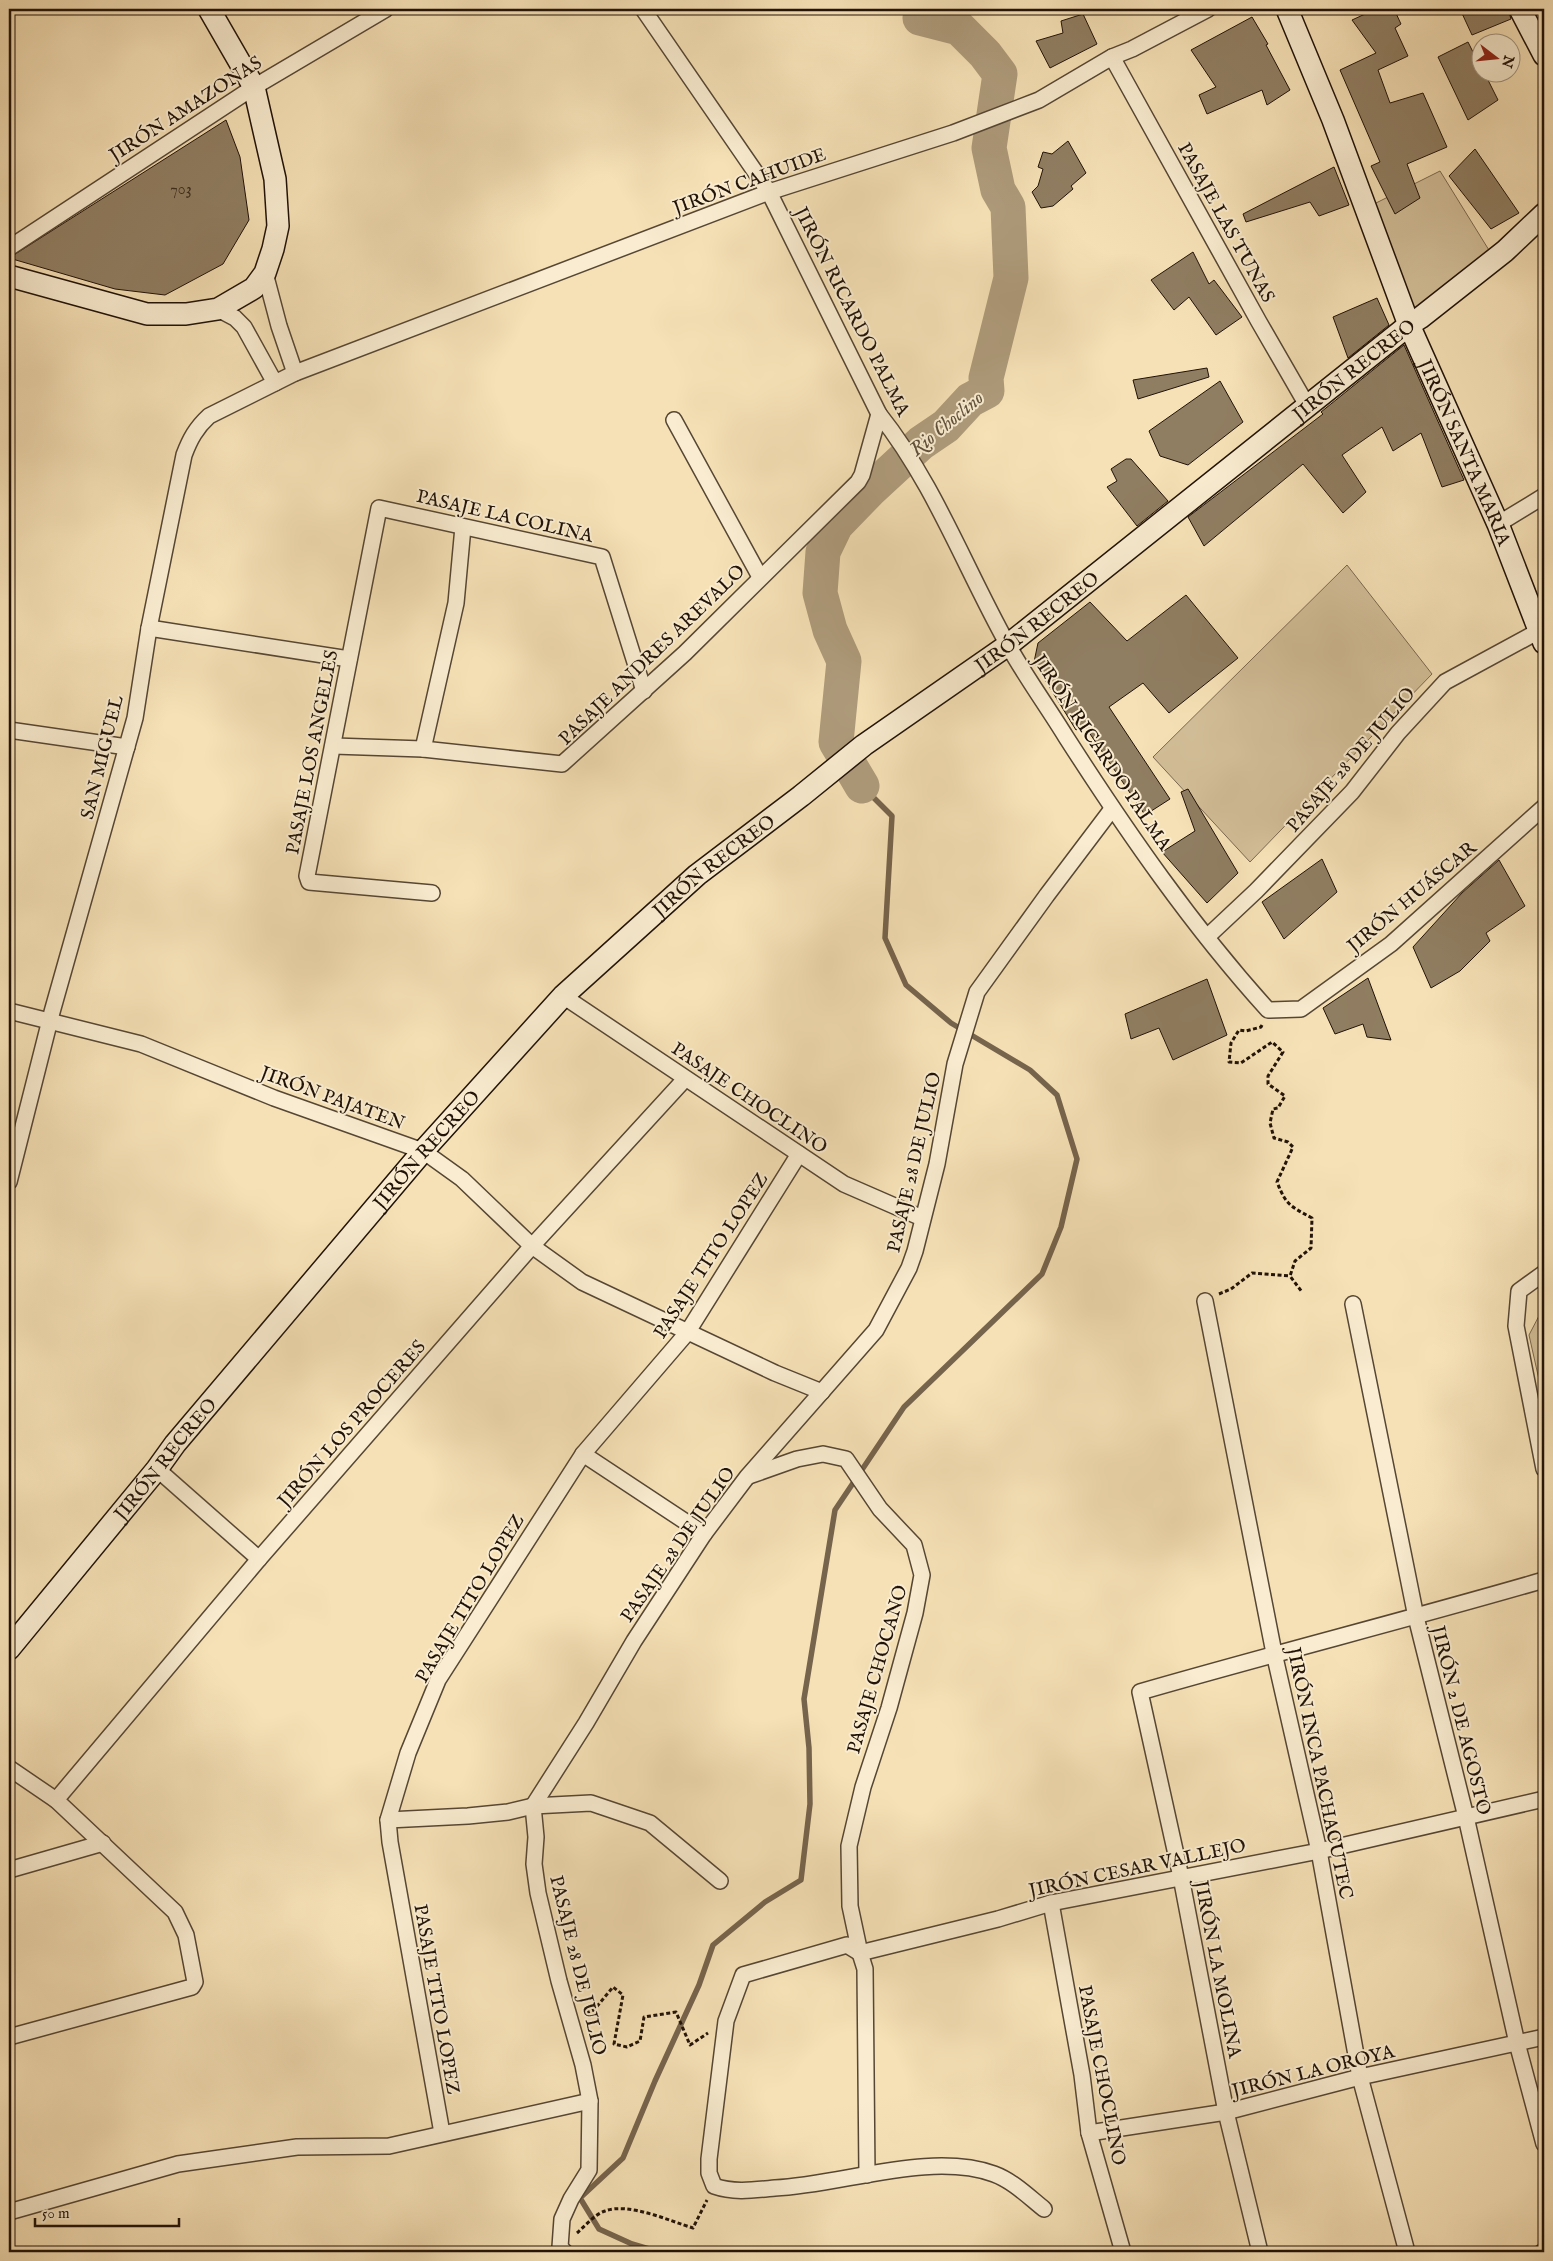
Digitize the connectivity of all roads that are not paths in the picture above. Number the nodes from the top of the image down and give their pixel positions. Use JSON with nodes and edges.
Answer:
{"nodes":[{"id":1,"x":209,"y":9,"type":"edge"},
{"id":2,"x":386,"y":9,"type":"edge"},
{"id":3,"x":642,"y":9,"type":"edge"},
{"id":4,"x":1208,"y":9,"type":"edge"},
{"id":5,"x":1287,"y":9,"type":"edge"},
{"id":6,"x":1520,"y":9,"type":"edge"},
{"id":7,"x":1544,"y":55,"type":"edge"},
{"id":8,"x":1112,"y":56,"type":"junction"},
{"id":9,"x":254,"y":87,"type":"junction"},
{"id":10,"x":769,"y":192,"type":"junction"},
{"id":11,"x":1544,"y":214,"type":"edge"},
{"id":12,"x":9,"y":248,"type":"edge"},
{"id":13,"x":265,"y":273,"type":"junction"},
{"id":14,"x":9,"y":276,"type":"edge"},
{"id":15,"x":218,"y":309,"type":"junction"},
{"id":16,"x":1409,"y":325,"type":"junction"},
{"id":17,"x":295,"y":373,"type":"junction"},
{"id":18,"x":275,"y":383,"type":"junction"},
{"id":19,"x":1308,"y":406,"type":"junction"},
{"id":20,"x":879,"y":414,"type":"junction"},
{"id":21,"x":674,"y":420,"type":"dead end"},
{"id":22,"x":1544,"y":496,"type":"edge"},
{"id":23,"x":379,"y":508,"type":"joint"},
{"id":24,"x":1498,"y":524,"type":"junction"},
{"id":25,"x":464,"y":527,"type":"junction"},
{"id":26,"x":760,"y":577,"type":"junction"},
{"id":27,"x":149,"y":628,"type":"junction"},
{"id":28,"x":1542,"y":637,"type":"edge"},
{"id":29,"x":1008,"y":645,"type":"junction"},
{"id":30,"x":349,"y":659,"type":"junction"},
{"id":31,"x":644,"y":691,"type":"junction"},
{"id":32,"x":9,"y":730,"type":"edge"},
{"id":33,"x":334,"y":746,"type":"junction"},
{"id":34,"x":126,"y":747,"type":"junction"},
{"id":35,"x":424,"y":749,"type":"junction"},
{"id":36,"x":1544,"y":807,"type":"edge"},
{"id":37,"x":1112,"y":809,"type":"junction"},
{"id":38,"x":432,"y":893,"type":"dead end"},
{"id":39,"x":1207,"y":937,"type":"junction"},
{"id":40,"x":563,"y":996,"type":"junction"},
{"id":41,"x":1268,"y":1010,"type":"joint"},
{"id":42,"x":9,"y":1011,"type":"edge"},
{"id":43,"x":50,"y":1022,"type":"junction"},
{"id":44,"x":685,"y":1079,"type":"junction"},
{"id":45,"x":423,"y":1151,"type":"junction"},
{"id":46,"x":799,"y":1154,"type":"junction"},
{"id":47,"x":9,"y":1182,"type":"edge"},
{"id":48,"x":922,"y":1218,"type":"junction"},
{"id":49,"x":532,"y":1246,"type":"junction"},
{"id":50,"x":1544,"y":1273,"type":"edge"},
{"id":51,"x":1205,"y":1301,"type":"road end"},
{"id":52,"x":1353,"y":1304,"type":"dead end"},
{"id":53,"x":686,"y":1333,"type":"junction"},
{"id":54,"x":822,"y":1392,"type":"junction"},
{"id":55,"x":583,"y":1454,"type":"junction"},
{"id":56,"x":157,"y":1468,"type":"junction"},
{"id":57,"x":1544,"y":1469,"type":"edge"},
{"id":58,"x":747,"y":1477,"type":"junction"},
{"id":59,"x":704,"y":1534,"type":"junction"},
{"id":60,"x":259,"y":1559,"type":"junction"},
{"id":61,"x":1544,"y":1580,"type":"edge"},
{"id":62,"x":1416,"y":1617,"type":"junction"},
{"id":63,"x":9,"y":1649,"type":"edge"},
{"id":64,"x":1274,"y":1653,"type":"junction"},
{"id":65,"x":9,"y":1768,"type":"edge"},
{"id":66,"x":1544,"y":1799,"type":"edge"},
{"id":67,"x":56,"y":1800,"type":"junction"},
{"id":68,"x":533,"y":1806,"type":"junction"},
{"id":69,"x":1466,"y":1817,"type":"junction"},
{"id":70,"x":388,"y":1820,"type":"junction"},
{"id":71,"x":103,"y":1843,"type":"junction"},
{"id":72,"x":1319,"y":1851,"type":"junction"},
{"id":73,"x":9,"y":1870,"type":"edge"},
{"id":74,"x":1181,"y":1877,"type":"junction"},
{"id":75,"x":720,"y":1881,"type":"dead end"},
{"id":76,"x":1051,"y":1903,"type":"junction"},
{"id":77,"x":860,"y":1953,"type":"junction"},
{"id":78,"x":9,"y":2037,"type":"edge"},
{"id":79,"x":1544,"y":2037,"type":"edge"},
{"id":80,"x":1517,"y":2042,"type":"junction"},
{"id":81,"x":1360,"y":2077,"type":"junction"},
{"id":82,"x":590,"y":2101,"type":"junction"},
{"id":83,"x":1226,"y":2112,"type":"junction"},
{"id":84,"x":442,"y":2133,"type":"junction"},
{"id":85,"x":1089,"y":2133,"type":"junction"},
{"id":86,"x":1544,"y":2144,"type":"edge"},
{"id":87,"x":867,"y":2175,"type":"junction"},
{"id":88,"x":1044,"y":2210,"type":"dead end"},
{"id":89,"x":9,"y":2212,"type":"edge"},
{"id":90,"x":566,"y":2246,"type":"edge"},
{"id":91,"x":1123,"y":2252,"type":"edge"},
{"id":92,"x":1260,"y":2252,"type":"edge"},
{"id":93,"x":1407,"y":2252,"type":"edge"}],
"edges":[{"from":1,"to":9,"type":"main road"},
{"from":2,"to":9,"type":"street","name":"JIRÓN AMAZONAS"},
{"from":3,"to":10,"type":"street","name":"JIRÓN RICARDO PALMA"},
{"from":4,"to":8,"type":"street","name":"JIRÓN CAHUIDE"},
{"from":5,"to":16,"type":"main road","name":"JIRÓN SANTA MARIA"},
{"from":6,"to":7,"type":"main road"},
{"from":8,"to":10,"type":"street","name":"JIRÓN CAHUIDE"},
{"from":8,"to":19,"type":"street","name":"PASAJE LAS TUNAS"},
{"from":9,"to":12,"type":"street","name":"JIRÓN AMAZONAS"},
{"from":9,"to":13,"type":"main road"},
{"from":10,"to":17,"type":"street","name":"JIRÓN CAHUIDE"},
{"from":10,"to":20,"type":"street","name":"JIRÓN RICARDO PALMA"},
{"from":11,"to":16,"type":"main road","name":"JIRÓN RECREO"},
{"from":13,"to":15,"type":"main road"},
{"from":13,"to":17,"type":"street"},
{"from":14,"to":15,"type":"main road"},
{"from":15,"to":18,"type":"street"},
{"from":16,"to":19,"type":"main road","name":"JIRÓN RECREO"},
{"from":16,"to":24,"type":"main road","name":"JIRÓN SANTA MARIA"},
{"from":17,"to":18,"type":"street","name":"SAN MIGUEL"},
{"from":18,"to":27,"type":"street","name":"SAN MIGUEL"},
{"from":19,"to":29,"type":"main road","name":"JIRÓN RECREO"},
{"from":20,"to":26,"type":"street","name":"PASAJE ANDRES AREVALO"},
{"from":20,"to":29,"type":"street","name":"JIRÓN RICARDO PALMA"},
{"from":21,"to":26,"type":"street"},
{"from":22,"to":24,"type":"street"},
{"from":23,"to":25,"type":"street","name":"PASAJE LA COLINA"},
{"from":23,"to":30,"type":"street","name":"PASAJE LOS ANGELES"},
{"from":24,"to":28,"type":"main road","name":"JIRÓN SANTA MARIA"},
{"from":25,"to":31,"type":"street","name":"PASAJE LA COLINA"},
{"from":25,"to":35,"type":"street"},
{"from":26,"to":31,"type":"street","name":"PASAJE ANDRES AREVALO"},
{"from":27,"to":30,"type":"street"},
{"from":27,"to":34,"type":"street","name":"SAN MIGUEL"},
{"from":28,"to":39,"type":"street","name":"PASAJE 28 DE JULIO"},
{"from":29,"to":37,"type":"street","name":"JIRÓN RICARDO PALMA"},
{"from":29,"to":40,"type":"main road","name":"JIRÓN RECREO"},
{"from":30,"to":33,"type":"street","name":"PASAJE LOS ANGELES"},
{"from":31,"to":35,"type":"street","name":"PASAJE ANDRES AREVALO"},
{"from":32,"to":34,"type":"street"},
{"from":33,"to":35,"type":"street","name":"PASAJE ANDRES AREVALO"},
{"from":33,"to":38,"type":"street","name":"PASAJE LOS ANGELES"},
{"from":34,"to":43,"type":"street","name":"SAN MIGUEL"},
{"from":36,"to":41,"type":"street","name":"JIRÓN HUÁSCAR"},
{"from":37,"to":39,"type":"street","name":"JIRÓN RICARDO PALMA"},
{"from":37,"to":48,"type":"street","name":"PASAJE 28 DE JULIO"},
{"from":39,"to":41,"type":"street","name":"JIRÓN RICARDO PALMA"},
{"from":40,"to":44,"type":"street","name":"PASAJE CHOCLINO"},
{"from":40,"to":45,"type":"main road","name":"JIRÓN RECREO"},
{"from":42,"to":43,"type":"street","name":"JIRÓN PAJATEN"},
{"from":43,"to":45,"type":"street","name":"JIRÓN PAJATEN"},
{"from":43,"to":47,"type":"street","name":"SAN MIGUEL"},
{"from":44,"to":46,"type":"street","name":"PASAJE CHOCLINO"},
{"from":44,"to":49,"type":"street","name":"JIRÓN LOS PROCERES"},
{"from":45,"to":49,"type":"street","name":"JIRÓN PAJATEN"},
{"from":45,"to":56,"type":"main road","name":"JIRÓN RECREO"},
{"from":46,"to":48,"type":"street","name":"PASAJE CHOCLINO"},
{"from":46,"to":53,"type":"street","name":"PASAJE TITO LOPEZ"},
{"from":48,"to":54,"type":"street","name":"PASAJE 28 DE JULIO"},
{"from":49,"to":53,"type":"street","name":"JIRÓN PAJATEN"},
{"from":49,"to":60,"type":"street","name":"JIRÓN LOS PROCERES"},
{"from":50,"to":57,"type":"street"},
{"from":51,"to":64,"type":"street","name":"JIRÓN INCA PACHACUTEC"},
{"from":52,"to":62,"type":"street","name":"JIRÓN 2 DE AGOSTO"},
{"from":53,"to":54,"type":"street","name":"JIRÓN PAJATEN"},
{"from":53,"to":55,"type":"street","name":"PASAJE TITO LOPEZ"},
{"from":54,"to":58,"type":"street","name":"PASAJE 28 DE JULIO"},
{"from":55,"to":59,"type":"street"},
{"from":55,"to":70,"type":"street","name":"PASAJE TITO LOPEZ"},
{"from":56,"to":60,"type":"street"},
{"from":56,"to":63,"type":"main road","name":"JIRÓN RECREO"},
{"from":58,"to":59,"type":"street","name":"PASAJE 28 DE JULIO"},
{"from":58,"to":77,"type":"street","name":"PASAJE CHOCANO"},
{"from":59,"to":68,"type":"street","name":"PASAJE 28 DE JULIO"},
{"from":60,"to":67,"type":"street","name":"JIRÓN LOS PROCERES"},
{"from":61,"to":62,"type":"street"},
{"from":62,"to":64,"type":"street"},
{"from":62,"to":69,"type":"street","name":"JIRÓN 2 DE AGOSTO"},
{"from":64,"to":72,"type":"street","name":"JIRÓN INCA PACHACUTEC"},
{"from":64,"to":74,"type":"street","name":"JIRÓN LA MOLINA"},
{"from":65,"to":67,"type":"street"},
{"from":66,"to":69,"type":"street","name":"JIRÓN CESAR VALLEJO"},
{"from":67,"to":71,"type":"street"},
{"from":68,"to":70,"type":"street"},
{"from":68,"to":75,"type":"street"},
{"from":68,"to":82,"type":"street","name":"PASAJE 28 DE JULIO"},
{"from":69,"to":72,"type":"street","name":"JIRÓN CESAR VALLEJO"},
{"from":69,"to":80,"type":"street","name":"JIRÓN 2 DE AGOSTO"},
{"from":70,"to":84,"type":"street","name":"PASAJE TITO LOPEZ"},
{"from":71,"to":73,"type":"street"},
{"from":71,"to":78,"type":"street"},
{"from":72,"to":74,"type":"street","name":"JIRÓN CESAR VALLEJO"},
{"from":72,"to":81,"type":"street","name":"JIRÓN INCA PACHACUTEC"},
{"from":74,"to":76,"type":"street","name":"JIRÓN CESAR VALLEJO"},
{"from":74,"to":83,"type":"street","name":"JIRÓN LA MOLINA"},
{"from":76,"to":77,"type":"street","name":"JIRÓN CESAR VALLEJO"},
{"from":76,"to":85,"type":"street","name":"PASAJE CHOCLINO"},
{"from":77,"to":87,"type":"street","name":"PASAJE CHOCANO"},
{"from":77,"to":87,"type":"street","name":"JIRÓN CESAR VALLEJO"},
{"from":79,"to":80,"type":"street","name":"JIRÓN LA OROYA"},
{"from":80,"to":81,"type":"street","name":"JIRÓN LA OROYA"},
{"from":80,"to":86,"type":"street","name":"JIRÓN 2 DE AGOSTO"},
{"from":81,"to":83,"type":"street","name":"JIRÓN LA OROYA"},
{"from":81,"to":93,"type":"street","name":"JIRÓN INCA PACHACUTEC"},
{"from":82,"to":84,"type":"street"},
{"from":82,"to":90,"type":"street","name":"PASAJE 28 DE JULIO"},
{"from":83,"to":85,"type":"street","name":"JIRÓN LA OROYA"},
{"from":83,"to":92,"type":"street","name":"JIRÓN LA MOLINA"},
{"from":84,"to":89,"type":"street"},
{"from":85,"to":91,"type":"street","name":"PASAJE CHOCLINO"},
{"from":87,"to":88,"type":"street"}]}
